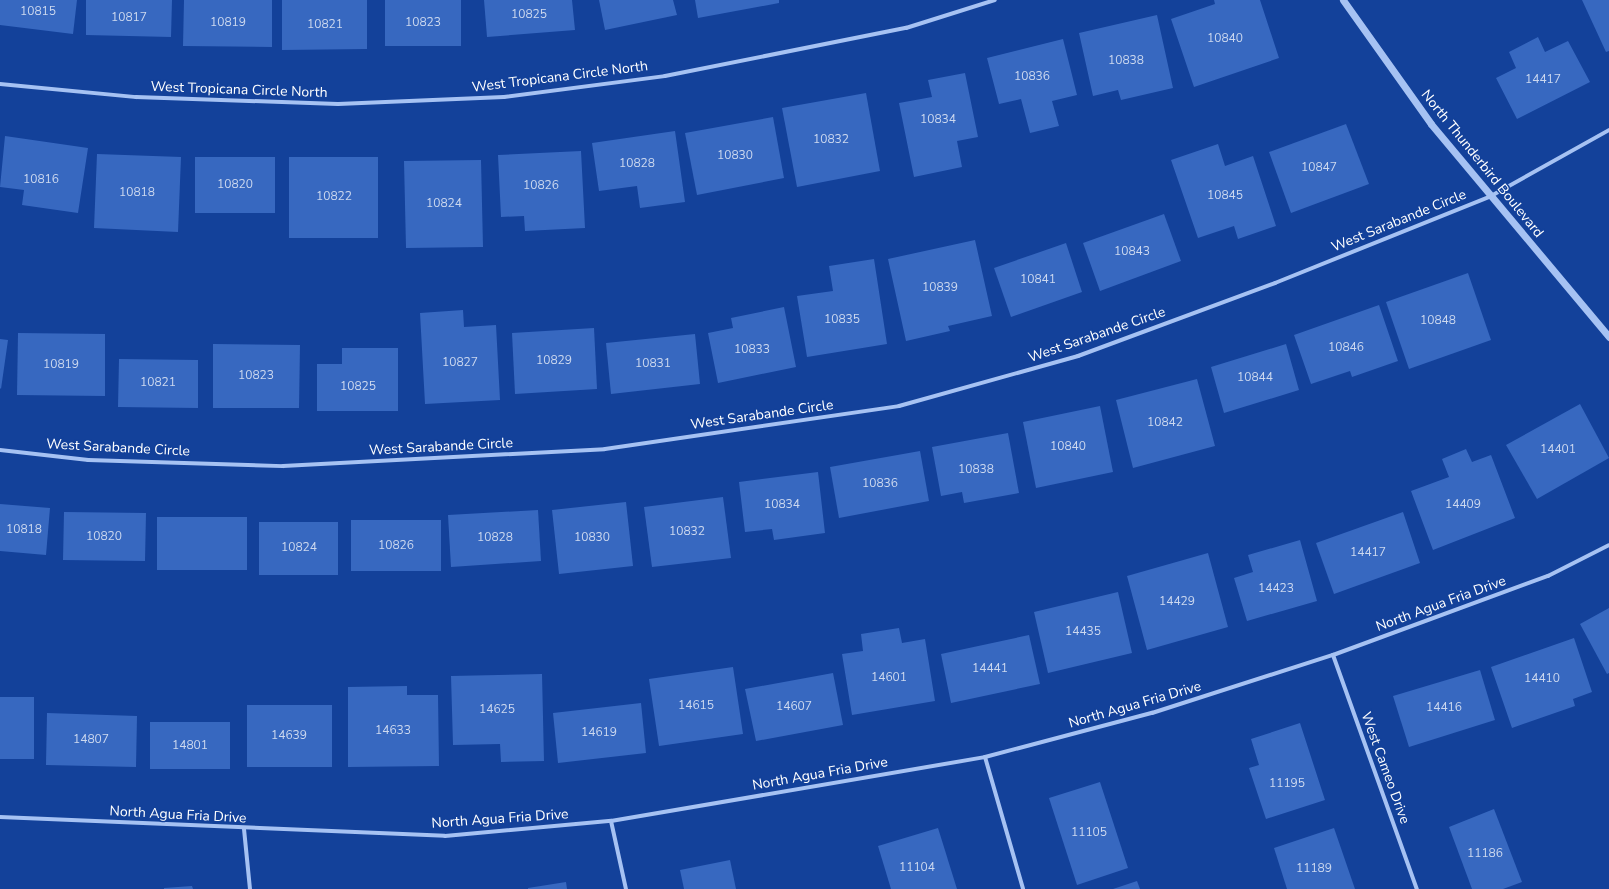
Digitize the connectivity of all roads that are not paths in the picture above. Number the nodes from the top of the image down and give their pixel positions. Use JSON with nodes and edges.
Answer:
{"nodes":[{"id":1,"x":995,"y":0,"type":"edge"},
{"id":2,"x":1343,"y":0,"type":"edge"},
{"id":3,"x":0,"y":84,"type":"edge"},
{"id":4,"x":1609,"y":130,"type":"edge"},
{"id":5,"x":1491,"y":196,"type":"junction"},
{"id":6,"x":1609,"y":337,"type":"edge"},
{"id":7,"x":0,"y":450,"type":"edge"},
{"id":8,"x":1609,"y":545,"type":"edge"},
{"id":9,"x":1333,"y":655,"type":"junction"},
{"id":10,"x":985,"y":757,"type":"junction"},
{"id":11,"x":0,"y":817,"type":"edge"},
{"id":12,"x":611,"y":821,"type":"junction"},
{"id":13,"x":244,"y":830,"type":"junction"},
{"id":14,"x":250,"y":889,"type":"edge"},
{"id":15,"x":626,"y":889,"type":"edge"},
{"id":16,"x":1023,"y":889,"type":"edge"},
{"id":17,"x":1417,"y":889,"type":"edge"}],
"edges":[{"from":1,"to":3,"type":"street","name":"West Tropicana Circle North"},
{"from":2,"to":5,"type":"street","name":"North Thunderbird Boulevard"},
{"from":4,"to":5,"type":"street","name":"West Sarabande Circle"},
{"from":5,"to":6,"type":"street","name":"North Thunderbird Boulevard"},
{"from":5,"to":7,"type":"street","name":"West Sarabande Circle"},
{"from":8,"to":9,"type":"street","name":"North Agua Fria Drive"},
{"from":9,"to":10,"type":"street","name":"North Agua Fria Drive"},
{"from":9,"to":17,"type":"street","name":"West Cameo Drive"},
{"from":10,"to":12,"type":"street","name":"North Agua Fria Drive"},
{"from":10,"to":16,"type":"street"},
{"from":11,"to":13,"type":"street","name":"North Agua Fria Drive"},
{"from":12,"to":13,"type":"street","name":"North Agua Fria Drive"},
{"from":12,"to":15,"type":"street"},
{"from":13,"to":14,"type":"street"}]}
